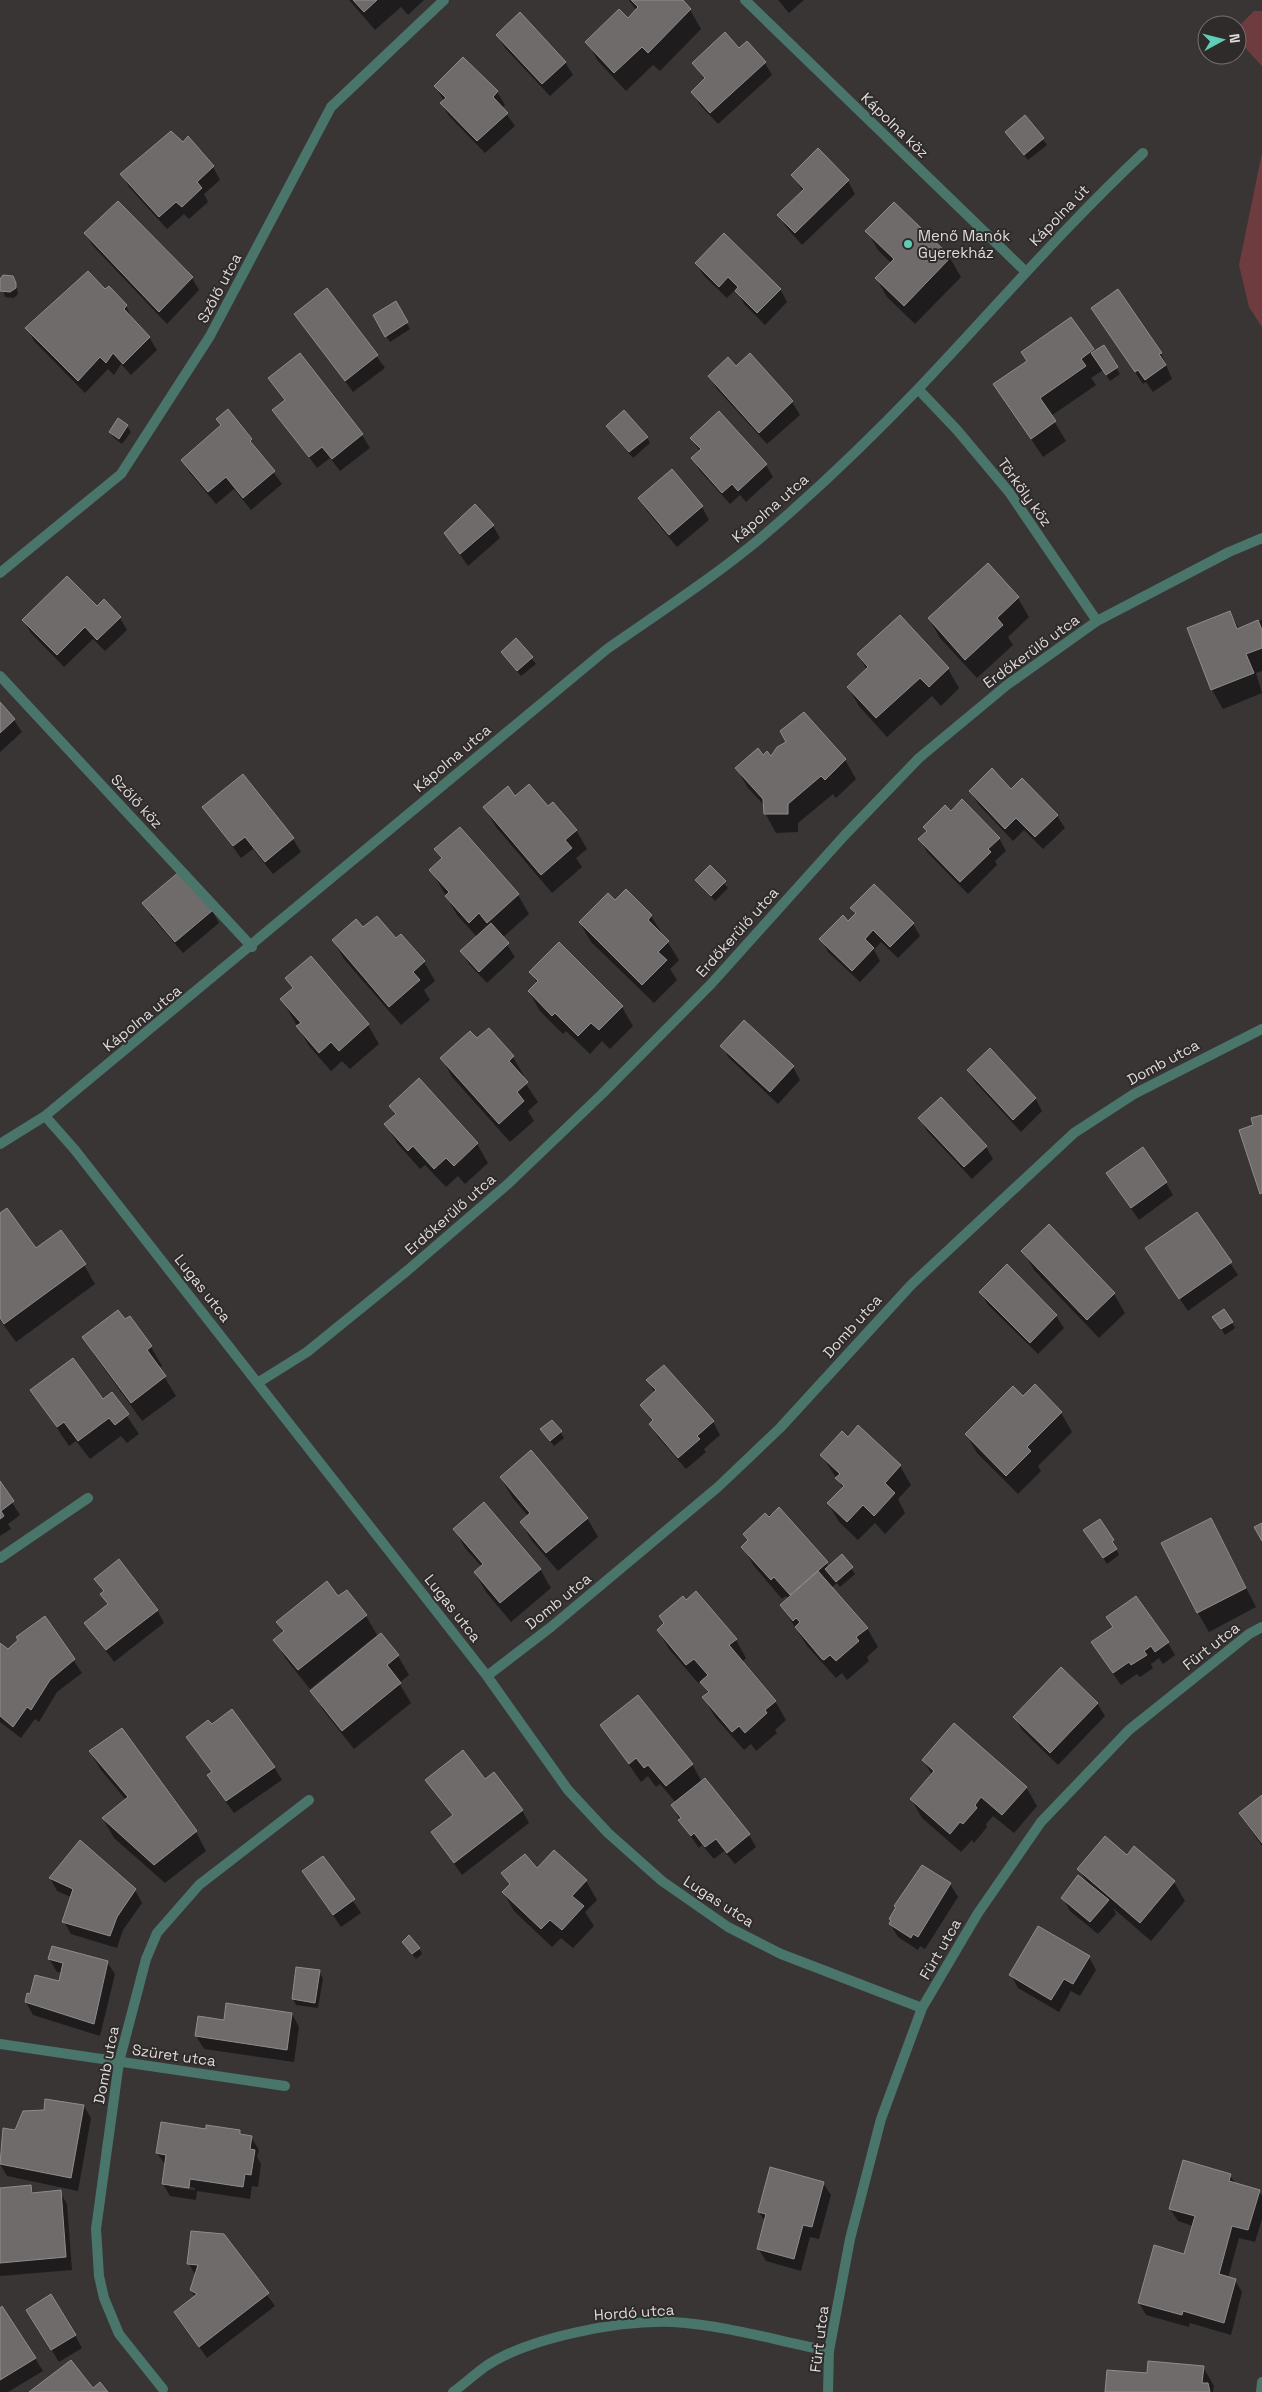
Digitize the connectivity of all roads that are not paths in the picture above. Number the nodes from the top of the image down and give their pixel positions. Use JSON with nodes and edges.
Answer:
{"nodes":[{"id":1,"x":444,"y":0,"type":"edge"},
{"id":2,"x":745,"y":0,"type":"edge"},
{"id":3,"x":1143,"y":153,"type":"dead end"},
{"id":4,"x":1026,"y":272,"type":"junction"},
{"id":5,"x":918,"y":388,"type":"junction"},
{"id":6,"x":1262,"y":538,"type":"edge"},
{"id":7,"x":0,"y":572,"type":"edge"},
{"id":8,"x":1097,"y":621,"type":"junction"},
{"id":9,"x":0,"y":676,"type":"edge"},
{"id":10,"x":252,"y":947,"type":"junction"},
{"id":11,"x":1262,"y":1029,"type":"edge"},
{"id":12,"x":46,"y":1116,"type":"junction"},
{"id":13,"x":0,"y":1144,"type":"edge"},
{"id":14,"x":259,"y":1382,"type":"junction"},
{"id":15,"x":88,"y":1498,"type":"dead end"},
{"id":16,"x":0,"y":1558,"type":"edge"},
{"id":17,"x":1262,"y":1627,"type":"edge"},
{"id":18,"x":487,"y":1676,"type":"junction"},
{"id":19,"x":309,"y":1800,"type":"dead end"},
{"id":20,"x":922,"y":2008,"type":"junction"},
{"id":21,"x":0,"y":2044,"type":"edge"},
{"id":22,"x":119,"y":2062,"type":"junction"},
{"id":23,"x":285,"y":2086,"type":"dead end"},
{"id":24,"x":829,"y":2351,"type":"junction"},
{"id":25,"x":1262,"y":2382,"type":"edge"},
{"id":26,"x":163,"y":2389,"type":"dead end"},
{"id":27,"x":453,"y":2392,"type":"edge"},
{"id":28,"x":828,"y":2392,"type":"edge"},
{"id":29,"x":1261,"y":2392,"type":"edge"}],
"edges":[{"from":1,"to":7,"type":"street","name":"Szőlő utca"},
{"from":2,"to":4,"type":"street","name":"Kápolna köz"},
{"from":3,"to":4,"type":"street","name":"Kápolna út"},
{"from":4,"to":5,"type":"street","name":"Kápolna út"},
{"from":5,"to":8,"type":"street","name":"Törköly köz"},
{"from":5,"to":10,"type":"street","name":"Kápolna utca"},
{"from":6,"to":8,"type":"street","name":"Erdőkerülő utca"},
{"from":8,"to":14,"type":"street","name":"Erdőkerülő utca"},
{"from":9,"to":10,"type":"street","name":"Szőlő köz"},
{"from":10,"to":12,"type":"street","name":"Kápolna utca"},
{"from":11,"to":18,"type":"street","name":"Domb utca"},
{"from":12,"to":13,"type":"street","name":"Kápolna utca"},
{"from":12,"to":14,"type":"street","name":"Lugas utca"},
{"from":14,"to":18,"type":"street","name":"Lugas utca"},
{"from":15,"to":16,"type":"street"},
{"from":17,"to":20,"type":"street","name":"Fürt utca"},
{"from":18,"to":20,"type":"street","name":"Lugas utca"},
{"from":19,"to":22,"type":"street","name":"Domb utca"},
{"from":20,"to":24,"type":"street","name":"Fürt utca"},
{"from":21,"to":22,"type":"street","name":"Szüret utca"},
{"from":22,"to":23,"type":"street","name":"Szüret utca"},
{"from":22,"to":26,"type":"street","name":"Domb utca"},
{"from":24,"to":27,"type":"street","name":"Hordó utca"},
{"from":24,"to":28,"type":"street","name":"Fürt utca"},
{"from":25,"to":29,"type":"street"}]}
